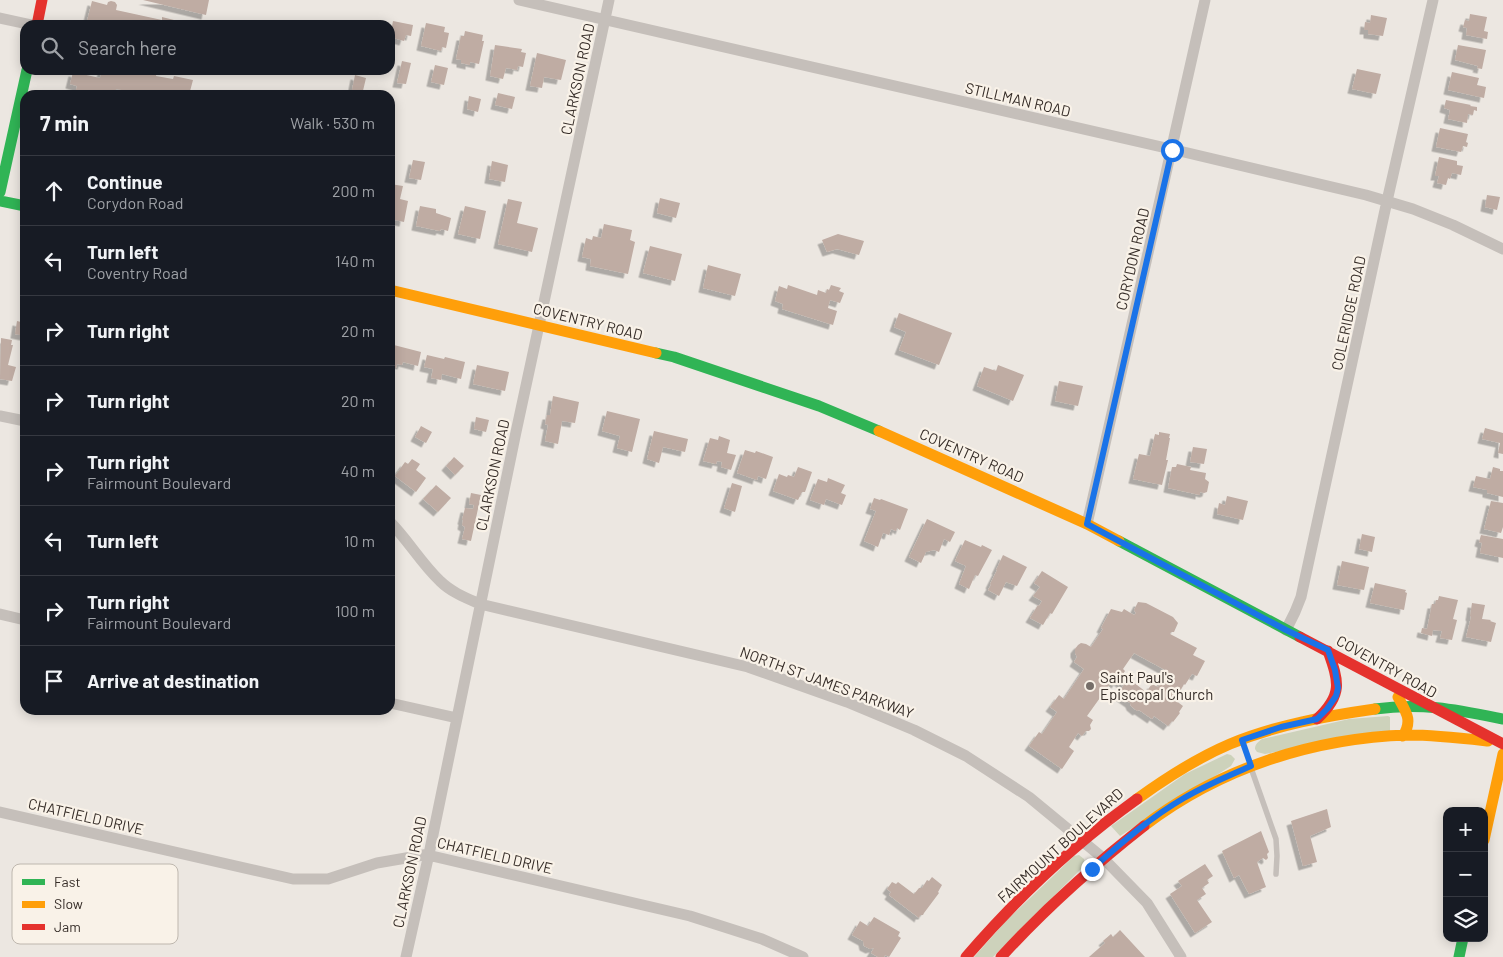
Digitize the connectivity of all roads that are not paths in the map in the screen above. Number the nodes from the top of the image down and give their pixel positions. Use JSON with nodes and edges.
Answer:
{"nodes":[{"id":1,"x":42,"y":0,"type":"edge"},
{"id":2,"x":518,"y":0,"type":"edge"},
{"id":3,"x":609,"y":0,"type":"edge"},
{"id":4,"x":1205,"y":0,"type":"edge"},
{"id":5,"x":1433,"y":0,"type":"edge"},
{"id":6,"x":0,"y":18,"type":"edge"},
{"id":7,"x":38,"y":20,"type":"edge"},
{"id":8,"x":605,"y":20,"type":"junction"},
{"id":9,"x":20,"y":22,"type":"edge"},
{"id":10,"x":26,"y":75,"type":"edge"},
{"id":11,"x":23,"y":90,"type":"edge"},
{"id":12,"x":20,"y":102,"type":"edge"},
{"id":13,"x":1172,"y":150,"type":"junction"},
{"id":14,"x":0,"y":192,"type":"edge"},
{"id":15,"x":0,"y":201,"type":"edge"},
{"id":16,"x":1388,"y":201,"type":"junction"},
{"id":17,"x":20,"y":205,"type":"edge"},
{"id":18,"x":1503,"y":249,"type":"edge"},
{"id":19,"x":395,"y":291,"type":"edge"},
{"id":20,"x":539,"y":324,"type":"junction"},
{"id":21,"x":0,"y":416,"type":"edge"},
{"id":22,"x":20,"y":420,"type":"edge"},
{"id":23,"x":1087,"y":524,"type":"junction"},
{"id":24,"x":395,"y":527,"type":"edge"},
{"id":25,"x":480,"y":604,"type":"junction"},
{"id":26,"x":0,"y":614,"type":"edge"},
{"id":27,"x":20,"y":619,"type":"edge"},
{"id":28,"x":1286,"y":630,"type":"junction"},
{"id":29,"x":1328,"y":650,"type":"junction"},
{"id":30,"x":1390,"y":685,"type":"junction"},
{"id":31,"x":395,"y":704,"type":"edge"},
{"id":32,"x":1403,"y":706,"type":"junction"},
{"id":33,"x":1429,"y":706,"type":"junction"},
{"id":34,"x":457,"y":718,"type":"junction"},
{"id":35,"x":1317,"y":719,"type":"junction"},
{"id":36,"x":1503,"y":719,"type":"edge"},
{"id":37,"x":1403,"y":736,"type":"junction"},
{"id":38,"x":1503,"y":744,"type":"edge"},
{"id":39,"x":1246,"y":753,"type":"junction"},
{"id":40,"x":1503,"y":754,"type":"edge"},
{"id":41,"x":0,"y":812,"type":"edge"},
{"id":42,"x":1488,"y":822,"type":"edge"},
{"id":43,"x":1083,"y":841,"type":"junction"},
{"id":44,"x":429,"y":854,"type":"junction"},
{"id":45,"x":1104,"y":858,"type":"junction"},
{"id":46,"x":1276,"y":874,"type":"dead end"},
{"id":47,"x":1462,"y":942,"type":"edge"},
{"id":48,"x":406,"y":957,"type":"edge"},
{"id":49,"x":803,"y":957,"type":"edge"},
{"id":50,"x":966,"y":957,"type":"edge"},
{"id":51,"x":1002,"y":957,"type":"edge"},
{"id":52,"x":1181,"y":957,"type":"edge"},
{"id":53,"x":1459,"y":957,"type":"edge"}],
"edges":[{"from":1,"to":7,"type":"main road"},
{"from":2,"to":8,"type":"street","name":"STILLMAN ROAD"},
{"from":3,"to":8,"type":"street","name":"CLARKSON ROAD"},
{"from":4,"to":13,"type":"street","name":"CORYDON ROAD"},
{"from":5,"to":16,"type":"street","name":"COLERIDGE ROAD"},
{"from":6,"to":9,"type":"street"},
{"from":8,"to":13,"type":"street","name":"STILLMAN ROAD"},
{"from":8,"to":20,"type":"street","name":"CLARKSON ROAD"},
{"from":10,"to":11,"type":"main road"},
{"from":12,"to":14,"type":"main road"},
{"from":13,"to":16,"type":"street","name":"STILLMAN ROAD"},
{"from":13,"to":23,"type":"street","name":"CORYDON ROAD"},
{"from":15,"to":17,"type":"main road"},
{"from":16,"to":18,"type":"street","name":"STILLMAN ROAD"},
{"from":16,"to":28,"type":"street","name":"COLERIDGE ROAD"},
{"from":19,"to":20,"type":"main road","name":"COVENTRY ROAD"},
{"from":20,"to":23,"type":"main road","name":"COVENTRY ROAD"},
{"from":20,"to":25,"type":"street","name":"CLARKSON ROAD"},
{"from":21,"to":22,"type":"street"},
{"from":23,"to":28,"type":"main road","name":"COVENTRY ROAD"},
{"from":24,"to":25,"type":"street","name":"NORTH ST JAMES PARKWAY"},
{"from":25,"to":34,"type":"street","name":"CLARKSON ROAD"},
{"from":25,"to":43,"type":"street","name":"NORTH ST JAMES PARKWAY"},
{"from":26,"to":27,"type":"street"},
{"from":28,"to":29,"type":"main road","name":"COVENTRY ROAD"},
{"from":29,"to":30,"type":"main road","name":"COVENTRY ROAD"},
{"from":29,"to":35,"type":"main road"},
{"from":30,"to":32,"type":"main road"},
{"from":30,"to":33,"type":"main road","name":"COVENTRY ROAD"},
{"from":31,"to":34,"type":"street"},
{"from":32,"to":33,"type":"main road","name":"FAIRMOUNT BOULEVARD"},
{"from":32,"to":35,"type":"main road","name":"FAIRMOUNT BOULEVARD"},
{"from":32,"to":37,"type":"main road"},
{"from":33,"to":36,"type":"main road","name":"FAIRMOUNT BOULEVARD"},
{"from":33,"to":38,"type":"main road","name":"COVENTRY ROAD"},
{"from":34,"to":44,"type":"street","name":"CLARKSON ROAD"},
{"from":35,"to":39,"type":"main road","name":"FAIRMOUNT BOULEVARD"},
{"from":37,"to":38,"type":"main road","name":"FAIRMOUNT BOULEVARD"},
{"from":37,"to":39,"type":"main road","name":"FAIRMOUNT BOULEVARD"},
{"from":39,"to":43,"type":"main road","name":"FAIRMOUNT BOULEVARD"},
{"from":39,"to":45,"type":"main road","name":"FAIRMOUNT BOULEVARD"},
{"from":39,"to":46,"type":"lane"},
{"from":40,"to":42,"type":"main road"},
{"from":41,"to":44,"type":"street","name":"CHATFIELD DRIVE"},
{"from":43,"to":45,"type":"street","name":"NORTH ST JAMES PARKWAY"},
{"from":43,"to":50,"type":"main road","name":"FAIRMOUNT BOULEVARD"},
{"from":44,"to":48,"type":"street","name":"CLARKSON ROAD"},
{"from":44,"to":49,"type":"street","name":"CHATFIELD DRIVE"},
{"from":45,"to":51,"type":"main road","name":"FAIRMOUNT BOULEVARD"},
{"from":45,"to":52,"type":"street","name":"NORTH ST JAMES PARKWAY"},
{"from":47,"to":53,"type":"main road"}]}
